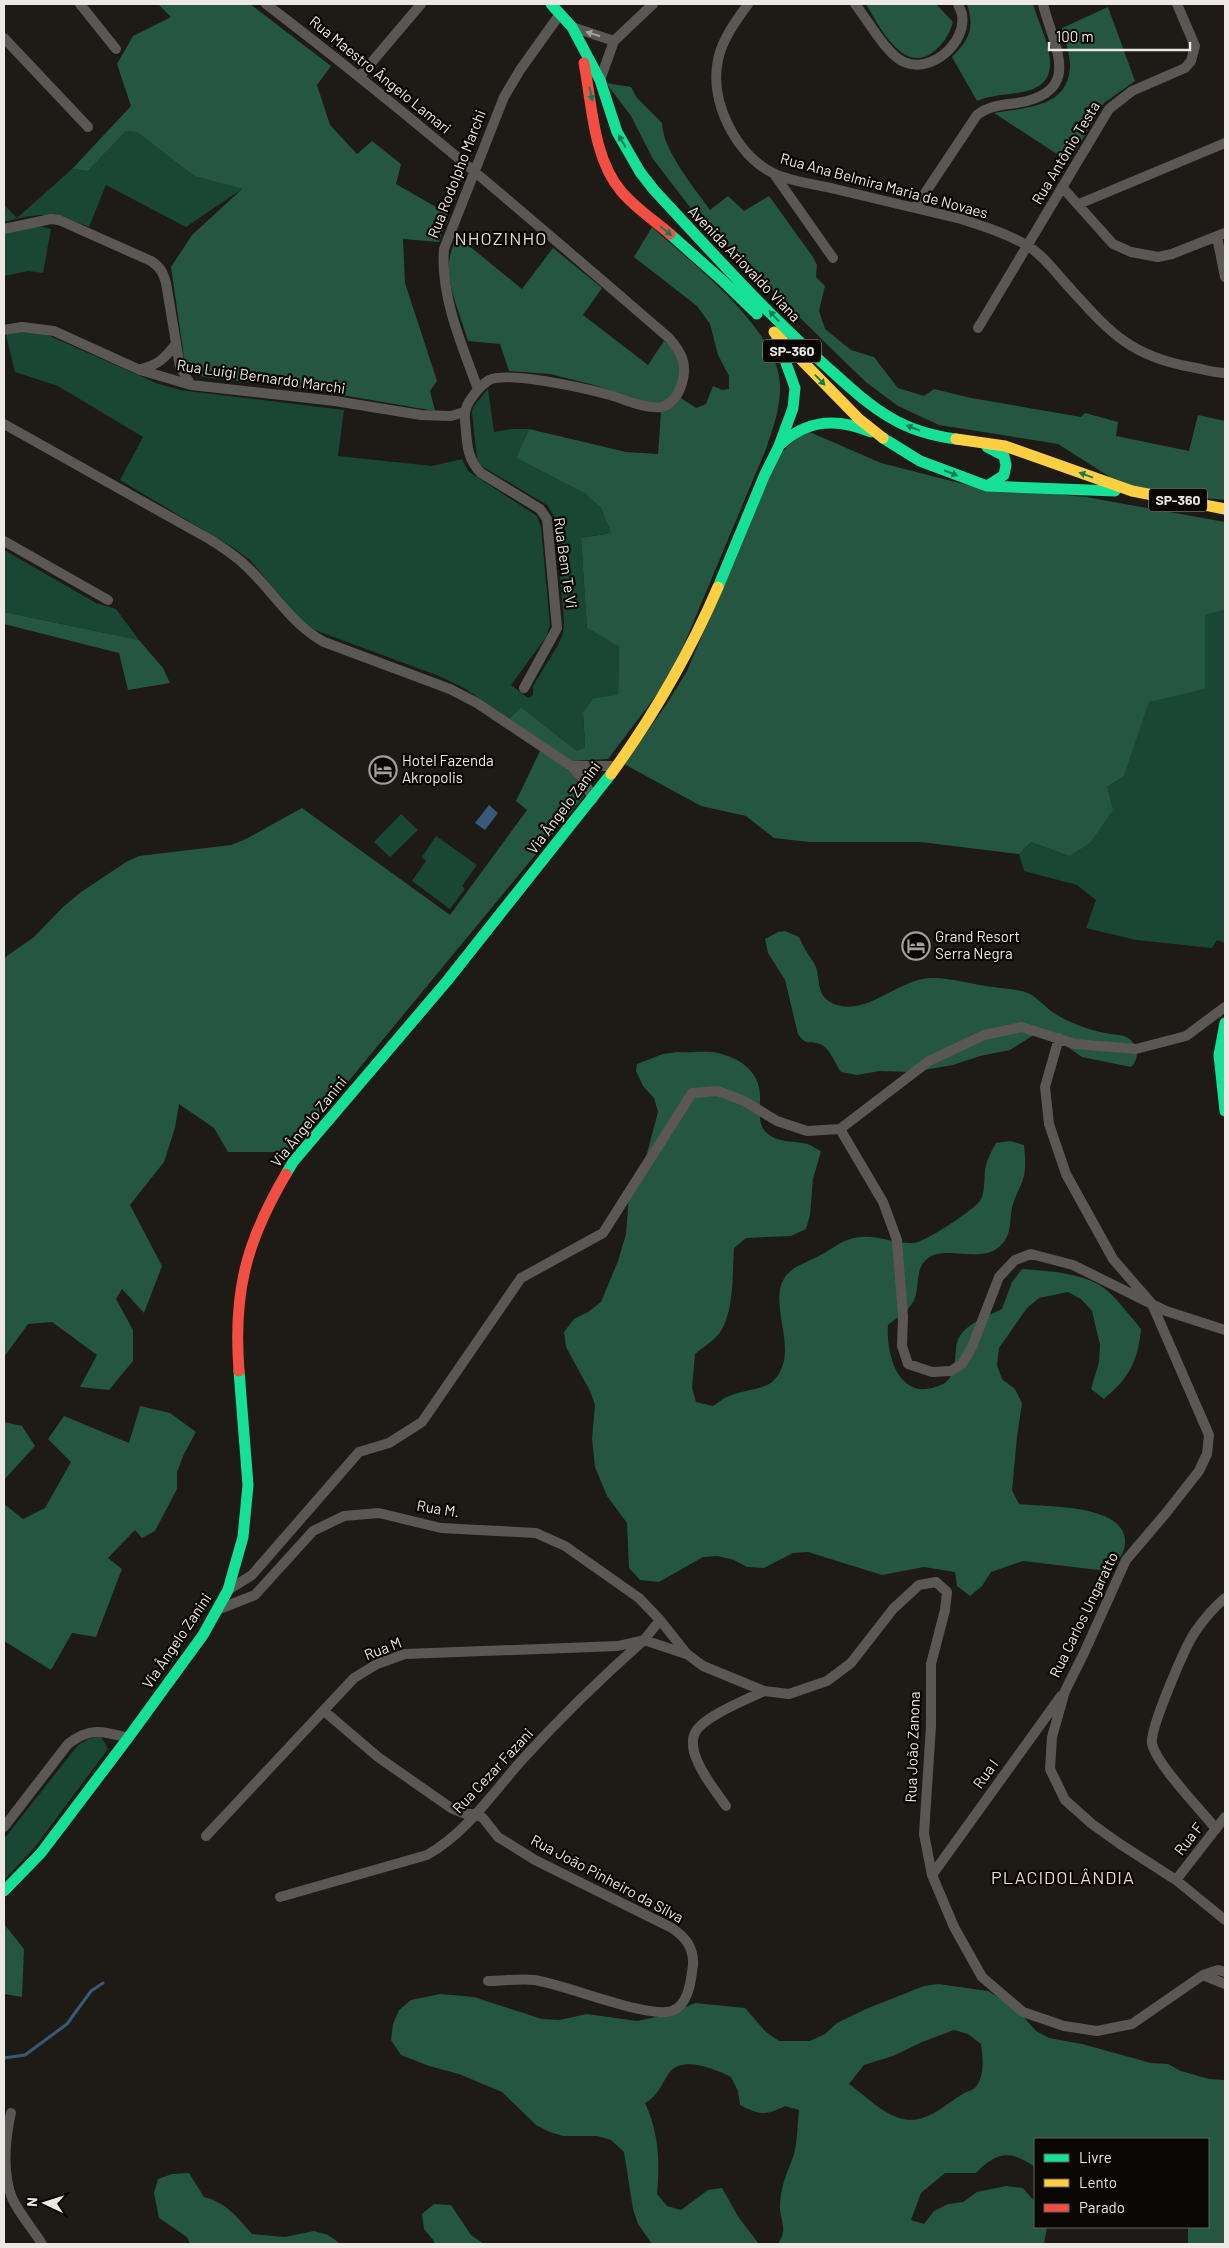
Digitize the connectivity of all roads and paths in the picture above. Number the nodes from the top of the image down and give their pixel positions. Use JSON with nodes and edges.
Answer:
{"nodes":[{"id":1,"x":80,"y":4,"type":"edge"},
{"id":2,"x":266,"y":4,"type":"edge"},
{"id":3,"x":421,"y":4,"type":"edge"},
{"id":4,"x":551,"y":4,"type":"edge"},
{"id":5,"x":653,"y":4,"type":"edge"},
{"id":6,"x":748,"y":4,"type":"edge"},
{"id":7,"x":855,"y":4,"type":"edge"},
{"id":8,"x":958,"y":4,"type":"edge"},
{"id":9,"x":1043,"y":4,"type":"edge"},
{"id":10,"x":1177,"y":4,"type":"edge"},
{"id":11,"x":560,"y":14,"type":"junction"},
{"id":12,"x":572,"y":28,"type":"junction"},
{"id":13,"x":4,"y":38,"type":"edge"},
{"id":14,"x":614,"y":41,"type":"junction"},
{"id":15,"x":581,"y":47,"type":"junction"},
{"id":16,"x":116,"y":49,"type":"dead end"},
{"id":17,"x":360,"y":76,"type":"junction"},
{"id":18,"x":600,"y":80,"type":"junction"},
{"id":19,"x":88,"y":127,"type":"dead end"},
{"id":20,"x":1225,"y":143,"type":"edge"},
{"id":21,"x":473,"y":171,"type":"junction"},
{"id":22,"x":640,"y":172,"type":"junction"},
{"id":23,"x":774,"y":174,"type":"junction"},
{"id":24,"x":612,"y":178,"type":"junction"},
{"id":25,"x":1062,"y":187,"type":"junction"},
{"id":26,"x":1079,"y":204,"type":"junction"},
{"id":27,"x":915,"y":208,"type":"junction"},
{"id":28,"x":4,"y":229,"type":"edge"},
{"id":29,"x":1221,"y":235,"type":"edge"},
{"id":30,"x":1028,"y":246,"type":"junction"},
{"id":31,"x":833,"y":258,"type":"dead end"},
{"id":32,"x":1225,"y":277,"type":"edge"},
{"id":33,"x":978,"y":328,"type":"dead end"},
{"id":34,"x":4,"y":330,"type":"edge"},
{"id":35,"x":776,"y":335,"type":"junction"},
{"id":36,"x":175,"y":344,"type":"junction"},
{"id":37,"x":140,"y":370,"type":"junction"},
{"id":38,"x":1225,"y":373,"type":"edge"},
{"id":39,"x":191,"y":385,"type":"junction"},
{"id":40,"x":478,"y":389,"type":"junction"},
{"id":41,"x":464,"y":412,"type":"junction"},
{"id":42,"x":4,"y":424,"type":"edge"},
{"id":43,"x":886,"y":440,"type":"junction"},
{"id":44,"x":980,"y":444,"type":"junction"},
{"id":45,"x":779,"y":446,"type":"junction"},
{"id":46,"x":987,"y":486,"type":"junction"},
{"id":47,"x":1132,"y":491,"type":"junction"},
{"id":48,"x":1225,"y":509,"type":"edge"},
{"id":49,"x":4,"y":541,"type":"edge"},
{"id":50,"x":108,"y":600,"type":"dead end"},
{"id":51,"x":524,"y":688,"type":"dead end"},
{"id":52,"x":571,"y":766,"type":"junction"},
{"id":53,"x":615,"y":766,"type":"junction"},
{"id":54,"x":593,"y":800,"type":"junction"},
{"id":55,"x":1225,"y":1007,"type":"edge"},
{"id":56,"x":1225,"y":1024,"type":"edge"},
{"id":57,"x":1059,"y":1038,"type":"junction"},
{"id":58,"x":1225,"y":1111,"type":"edge"},
{"id":59,"x":840,"y":1129,"type":"junction"},
{"id":60,"x":1152,"y":1304,"type":"junction"},
{"id":61,"x":1225,"y":1330,"type":"edge"},
{"id":62,"x":228,"y":1590,"type":"junction"},
{"id":63,"x":1225,"y":1598,"type":"edge"},
{"id":64,"x":217,"y":1610,"type":"junction"},
{"id":65,"x":660,"y":1620,"type":"junction"},
{"id":66,"x":644,"y":1640,"type":"junction"},
{"id":67,"x":687,"y":1654,"type":"junction"},
{"id":68,"x":764,"y":1691,"type":"junction"},
{"id":69,"x":1064,"y":1691,"type":"junction"},
{"id":70,"x":324,"y":1711,"type":"junction"},
{"id":71,"x":128,"y":1738,"type":"junction"},
{"id":72,"x":726,"y":1806,"type":"dead end"},
{"id":73,"x":478,"y":1814,"type":"junction"},
{"id":74,"x":1225,"y":1817,"type":"edge"},
{"id":75,"x":4,"y":1827,"type":"edge"},
{"id":76,"x":1216,"y":1829,"type":"junction"},
{"id":77,"x":206,"y":1836,"type":"dead end"},
{"id":78,"x":932,"y":1875,"type":"junction"},
{"id":79,"x":1176,"y":1880,"type":"junction"},
{"id":80,"x":4,"y":1891,"type":"edge"},
{"id":81,"x":280,"y":1897,"type":"dead end"},
{"id":82,"x":1225,"y":1920,"type":"edge"},
{"id":83,"x":1225,"y":1972,"type":"edge"},
{"id":84,"x":1202,"y":1975,"type":"junction"},
{"id":85,"x":488,"y":1982,"type":"dead end"},
{"id":86,"x":1225,"y":1984,"type":"edge"},
{"id":87,"x":11,"y":2113,"type":"dead end"},
{"id":88,"x":42,"y":2244,"type":"edge"}],
"edges":[{"from":1,"to":16,"type":"street"},
{"from":2,"to":17,"type":"street","name":"Rua Maestro Ângelo Lamari"},
{"from":3,"to":17,"type":"street"},
{"from":4,"to":11,"type":"street","number":"SP-360"},
{"from":5,"to":14,"type":"street"},
{"from":6,"to":23,"type":"street","name":"Rua Ana Belmira Maria de Novaes"},
{"from":7,"to":8,"type":"street"},
{"from":9,"to":27,"type":"street"},
{"from":10,"to":25,"type":"street","name":"Rua Antônio Testa"},
{"from":11,"to":12,"type":"street","number":"SP-360"},
{"from":11,"to":21,"type":"street","name":"Rua Rodolpho Marchi"},
{"from":14,"to":12,"type":"street","one_way":true},
{"from":12,"to":15,"type":"street","number":"SP-360"},
{"from":13,"to":19,"type":"street"},
{"from":14,"to":18,"type":"street"},
{"from":15,"to":18,"type":"street","name":"Avenida Ariovaldo Viana","number":"SP-360"},
{"from":15,"to":24,"type":"street","name":"Avenida Ariovaldo Viana","number":"SP-360","one_way":true},
{"from":17,"to":21,"type":"street","name":"Rua Maestro Ângelo Lamari"},
{"from":22,"to":18,"type":"street","name":"Avenida Ariovaldo Viana","number":"SP-360","one_way":true},
{"from":20,"to":26,"type":"street"},
{"from":21,"to":40,"type":"street","name":"Rua Rodolpho Marchi"},
{"from":21,"to":40,"type":"street","name":"Rua Maestro Ângelo Lamari"},
{"from":22,"to":24,"type":"street","number":"SP-360"},
{"from":44,"to":22,"type":"street","name":"Avenida Ariovaldo Viana","number":"SP-360","one_way":true},
{"from":23,"to":27,"type":"street","name":"Rua Ana Belmira Maria de Novaes"},
{"from":23,"to":31,"type":"street"},
{"from":24,"to":35,"type":"street","name":"Avenida Ariovaldo Viana","number":"SP-360","one_way":true},
{"from":25,"to":26,"type":"street"},
{"from":25,"to":30,"type":"street","name":"Rua Antônio Testa"},
{"from":26,"to":29,"type":"street"},
{"from":27,"to":30,"type":"street","name":"Rua Ana Belmira Maria de Novaes"},
{"from":28,"to":36,"type":"street"},
{"from":29,"to":32,"type":"street"},
{"from":30,"to":33,"type":"street","name":"Rua Antônio Testa"},
{"from":30,"to":38,"type":"street","name":"Rua Ana Belmira Maria de Novaes"},
{"from":34,"to":37,"type":"street","name":"Rua Luigi Bernardo Marchi"},
{"from":35,"to":43,"type":"street","name":"Avenida Ariovaldo Viana","number":"SP-360","one_way":true},
{"from":35,"to":45,"type":"street","name":"Via Ângelo Zanini"},
{"from":36,"to":37,"type":"street"},
{"from":36,"to":39,"type":"street"},
{"from":37,"to":39,"type":"street","name":"Rua Luigi Bernardo Marchi"},
{"from":39,"to":41,"type":"street","name":"Rua Luigi Bernardo Marchi"},
{"from":40,"to":41,"type":"street"},
{"from":41,"to":51,"type":"street","name":"Rua Bem Te Vi"},
{"from":42,"to":52,"type":"street"},
{"from":43,"to":45,"type":"street","name":"Via Ângelo Zanini"},
{"from":43,"to":46,"type":"street","name":"Avenida Ariovaldo Viana","number":"SP-360","one_way":true},
{"from":44,"to":46,"type":"street","number":"SP-360"},
{"from":47,"to":44,"type":"street","name":"Avenida Ariovaldo Viana","number":"SP-360","one_way":true},
{"from":45,"to":53,"type":"street","name":"Via Ângelo Zanini"},
{"from":46,"to":47,"type":"street","name":"Avenida Ariovaldo Viana","number":"SP-360"},
{"from":47,"to":48,"type":"street","number":"SP-360"},
{"from":49,"to":50,"type":"street"},
{"from":52,"to":53,"type":"street"},
{"from":52,"to":54,"type":"street"},
{"from":53,"to":54,"type":"street","name":"Via Ângelo Zanini"},
{"from":54,"to":62,"type":"street","name":"Via Ângelo Zanini"},
{"from":55,"to":57,"type":"street"},
{"from":56,"to":58,"type":"street"},
{"from":57,"to":59,"type":"street"},
{"from":57,"to":60,"type":"street","name":"Rua Carlos Ungaratto"},
{"from":59,"to":60,"type":"street"},
{"from":59,"to":62,"type":"street"},
{"from":60,"to":61,"type":"street"},
{"from":60,"to":69,"type":"street","name":"Rua Carlos Ungaratto"},
{"from":62,"to":64,"type":"street","name":"Via Ângelo Zanini"},
{"from":63,"to":76,"type":"street"},
{"from":64,"to":65,"type":"street","name":"Rua M."},
{"from":64,"to":71,"type":"street","name":"Via Ângelo Zanini"},
{"from":65,"to":66,"type":"street"},
{"from":65,"to":67,"type":"street","name":"Rua João Zanona"},
{"from":66,"to":67,"type":"street"},
{"from":66,"to":70,"type":"street","name":"Rua M"},
{"from":66,"to":73,"type":"street","name":"Rua Cezar Fazani"},
{"from":67,"to":68,"type":"street","name":"Rua João Zanona"},
{"from":68,"to":72,"type":"street"},
{"from":68,"to":78,"type":"street","name":"Rua João Zanona"},
{"from":69,"to":78,"type":"street","name":"Rua I"},
{"from":69,"to":79,"type":"street","name":"Rua Carlos Ungaratto"},
{"from":70,"to":73,"type":"street"},
{"from":70,"to":77,"type":"street","name":"Rua M"},
{"from":71,"to":75,"type":"street"},
{"from":71,"to":80,"type":"street","name":"Via Ângelo Zanini"},
{"from":73,"to":81,"type":"street","name":"Rua Cezar Fazani"},
{"from":73,"to":85,"type":"street","name":"Rua João Pinheiro da Silva"},
{"from":74,"to":76,"type":"street","name":"Rua F"},
{"from":76,"to":79,"type":"street","name":"Rua F"},
{"from":78,"to":84,"type":"street","name":"Rua João Zanona"},
{"from":79,"to":82,"type":"street","name":"Rua Carlos Ungaratto"},
{"from":83,"to":84,"type":"street","name":"Rua João Zanona"},
{"from":84,"to":86,"type":"street"},
{"from":87,"to":88,"type":"street"}]}
